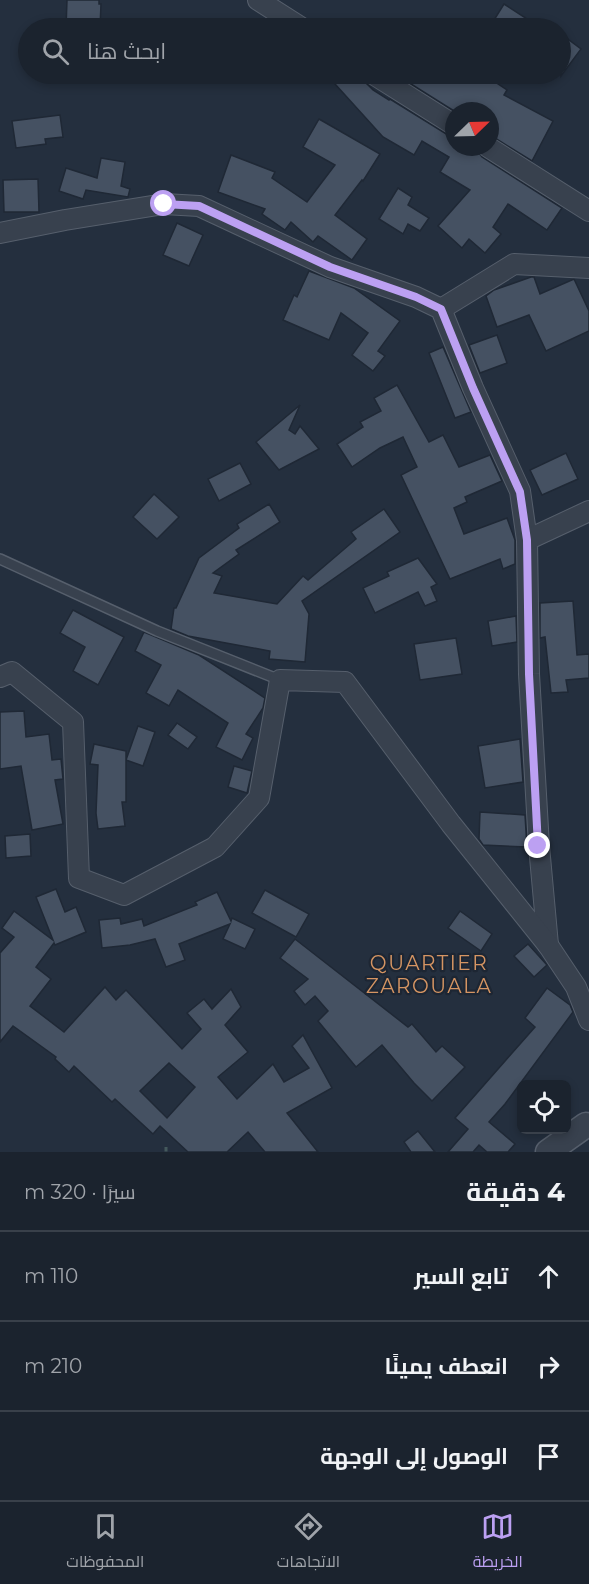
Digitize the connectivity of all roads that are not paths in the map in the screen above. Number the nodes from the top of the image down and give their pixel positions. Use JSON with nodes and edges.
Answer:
{"nodes":[{"id":1,"x":258,"y":0,"type":"edge"},
{"id":2,"x":286,"y":18,"type":"edge"},
{"id":3,"x":389,"y":84,"type":"edge"},
{"id":4,"x":445,"y":119,"type":"edge"},
{"id":5,"x":499,"y":154,"type":"edge"},
{"id":6,"x":589,"y":211,"type":"edge"},
{"id":7,"x":0,"y":233,"type":"edge"},
{"id":8,"x":589,"y":268,"type":"edge"},
{"id":9,"x":441,"y":309,"type":"junction"},
{"id":10,"x":589,"y":511,"type":"edge"},
{"id":11,"x":527,"y":540,"type":"junction"},
{"id":12,"x":0,"y":559,"type":"edge"},
{"id":13,"x":0,"y":677,"type":"edge"},
{"id":14,"x":280,"y":680,"type":"junction"},
{"id":15,"x":548,"y":945,"type":"junction"},
{"id":16,"x":583,"y":985,"type":"edge"},
{"id":17,"x":589,"y":1020,"type":"edge"},
{"id":18,"x":587,"y":1123,"type":"edge"},
{"id":19,"x":548,"y":1152,"type":"edge"},
{"id":20,"x":573,"y":1152,"type":"edge"}],
"edges":[{"from":1,"to":2,"type":"street"},
{"from":3,"to":4,"type":"street"},
{"from":5,"to":6,"type":"street"},
{"from":7,"to":9,"type":"street"},
{"from":8,"to":9,"type":"street"},
{"from":9,"to":11,"type":"street"},
{"from":10,"to":11,"type":"street"},
{"from":11,"to":15,"type":"street"},
{"from":12,"to":14,"type":"lane"},
{"from":13,"to":14,"type":"street"},
{"from":14,"to":15,"type":"street"},
{"from":15,"to":16,"type":"street"},
{"from":16,"to":17,"type":"street"},
{"from":18,"to":19,"type":"street"},
{"from":18,"to":20,"type":"street"}]}
